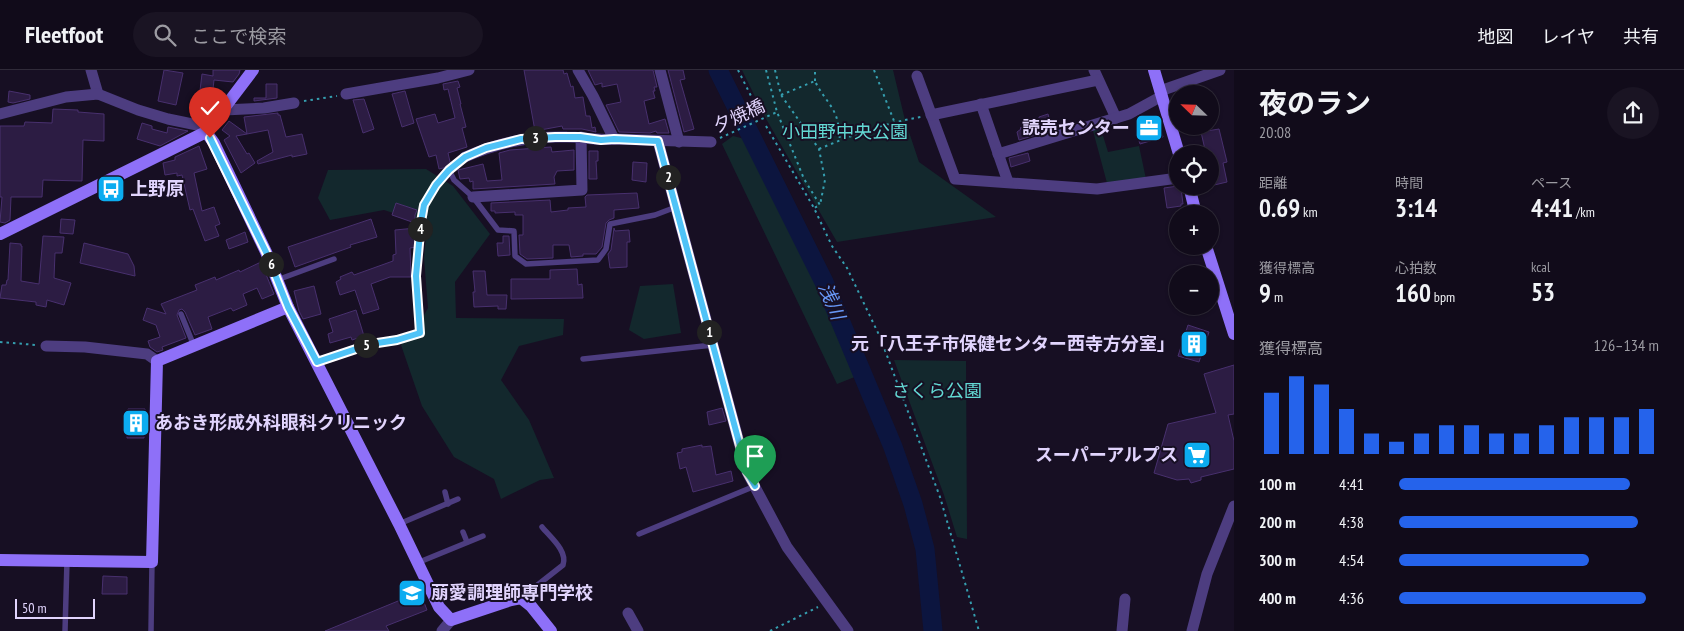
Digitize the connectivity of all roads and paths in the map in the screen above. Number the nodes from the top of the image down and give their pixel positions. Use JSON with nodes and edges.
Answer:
{"nodes":[{"id":1,"x":91,"y":70,"type":"edge"},
{"id":2,"x":253,"y":70,"type":"edge"},
{"id":3,"x":469,"y":70,"type":"edge"},
{"id":4,"x":578,"y":70,"type":"edge"},
{"id":5,"x":660,"y":70,"type":"edge"},
{"id":6,"x":738,"y":70,"type":"edge"},
{"id":7,"x":766,"y":70,"type":"edge"},
{"id":8,"x":775,"y":70,"type":"edge"},
{"id":9,"x":815,"y":70,"type":"edge"},
{"id":10,"x":874,"y":70,"type":"edge"},
{"id":11,"x":1154,"y":70,"type":"edge"},
{"id":12,"x":1220,"y":70,"type":"edge"},
{"id":13,"x":1096,"y":75,"type":"edge"},
{"id":14,"x":917,"y":76,"type":"dead end"},
{"id":15,"x":815,"y":81,"type":"junction"},
{"id":16,"x":1161,"y":93,"type":"junction"},
{"id":17,"x":98,"y":94,"type":"junction"},
{"id":18,"x":346,"y":94,"type":"joint"},
{"id":19,"x":781,"y":95,"type":"junction"},
{"id":20,"x":315,"y":100,"type":"dead end"},
{"id":21,"x":294,"y":103,"type":"dead end"},
{"id":22,"x":981,"y":104,"type":"junction"},
{"id":23,"x":224,"y":110,"type":"junction"},
{"id":24,"x":759,"y":112,"type":"dead end"},
{"id":25,"x":777,"y":112,"type":"junction"},
{"id":26,"x":0,"y":114,"type":"edge"},
{"id":27,"x":932,"y":115,"type":"junction"},
{"id":28,"x":1116,"y":118,"type":"junction"},
{"id":29,"x":894,"y":121,"type":"junction"},
{"id":30,"x":766,"y":126,"type":"dead end"},
{"id":31,"x":206,"y":132,"type":"junction"},
{"id":32,"x":580,"y":137,"type":"junction"},
{"id":33,"x":614,"y":139,"type":"junction"},
{"id":34,"x":840,"y":140,"type":"junction"},
{"id":35,"x":658,"y":141,"type":"junction"},
{"id":36,"x":680,"y":142,"type":"junction"},
{"id":37,"x":711,"y":142,"type":"joint"},
{"id":38,"x":1176,"y":145,"type":"edge"},
{"id":39,"x":818,"y":149,"type":"junction"},
{"id":40,"x":998,"y":154,"type":"junction"},
{"id":41,"x":465,"y":157,"type":"dead end"},
{"id":42,"x":449,"y":170,"type":"joint"},
{"id":43,"x":1169,"y":179,"type":"edge"},
{"id":44,"x":1008,"y":182,"type":"junction"},
{"id":45,"x":473,"y":197,"type":"junction"},
{"id":46,"x":820,"y":205,"type":"junction"},
{"id":47,"x":676,"y":207,"type":"junction"},
{"id":48,"x":814,"y":208,"type":"junction"},
{"id":49,"x":0,"y":234,"type":"edge"},
{"id":50,"x":1209,"y":255,"type":"edge"},
{"id":51,"x":334,"y":259,"type":"dead end"},
{"id":52,"x":277,"y":280,"type":"junction"},
{"id":53,"x":288,"y":307,"type":"junction"},
{"id":54,"x":181,"y":314,"type":"dead end"},
{"id":55,"x":1233,"y":327,"type":"edge"},
{"id":56,"x":397,"y":340,"type":"joint"},
{"id":57,"x":0,"y":342,"type":"edge"},
{"id":58,"x":712,"y":345,"type":"junction"},
{"id":59,"x":46,"y":346,"type":"joint"},
{"id":60,"x":194,"y":346,"type":"junction"},
{"id":61,"x":583,"y":358,"type":"dead end"},
{"id":62,"x":157,"y":361,"type":"junction"},
{"id":63,"x":317,"y":362,"type":"junction"},
{"id":64,"x":755,"y":486,"type":"junction"},
{"id":65,"x":444,"y":492,"type":"dead end"},
{"id":66,"x":458,"y":499,"type":"dead end"},
{"id":67,"x":448,"y":504,"type":"junction"},
{"id":68,"x":1233,"y":512,"type":"edge"},
{"id":69,"x":399,"y":524,"type":"junction"},
{"id":70,"x":542,"y":527,"type":"dead end"},
{"id":71,"x":463,"y":532,"type":"dead end"},
{"id":72,"x":639,"y":534,"type":"dead end"},
{"id":73,"x":483,"y":536,"type":"dead end"},
{"id":74,"x":467,"y":542,"type":"junction"},
{"id":75,"x":0,"y":560,"type":"edge"},
{"id":76,"x":67,"y":562,"type":"junction"},
{"id":77,"x":152,"y":562,"type":"junction"},
{"id":78,"x":417,"y":563,"type":"junction"},
{"id":79,"x":521,"y":598,"type":"junction"},
{"id":80,"x":1125,"y":599,"type":"dead end"},
{"id":81,"x":826,"y":602,"type":"junction"},
{"id":82,"x":628,"y":613,"type":"dead end"},
{"id":83,"x":451,"y":620,"type":"junction"},
{"id":84,"x":65,"y":631,"type":"edge"},
{"id":85,"x":151,"y":631,"type":"edge"},
{"id":86,"x":442,"y":631,"type":"edge"},
{"id":87,"x":550,"y":631,"type":"edge"},
{"id":88,"x":638,"y":631,"type":"edge"},
{"id":89,"x":770,"y":631,"type":"edge"},
{"id":90,"x":848,"y":631,"type":"edge"},
{"id":91,"x":979,"y":631,"type":"edge"},
{"id":92,"x":1122,"y":631,"type":"edge"},
{"id":93,"x":1192,"y":631,"type":"edge"}],
"edges":[{"from":1,"to":17,"type":"street"},
{"from":2,"to":23,"type":"street"},
{"from":3,"to":18,"type":"street"},
{"from":4,"to":33,"type":"street"},
{"from":5,"to":36,"type":"street"},
{"from":6,"to":24,"type":"path"},
{"from":7,"to":25,"type":"path"},
{"from":8,"to":19,"type":"path"},
{"from":9,"to":15,"type":"path"},
{"from":10,"to":29,"type":"path"},
{"from":11,"to":16,"type":"street"},
{"from":12,"to":16,"type":"street"},
{"from":13,"to":22,"type":"street"},
{"from":13,"to":28,"type":"street"},
{"from":14,"to":27,"type":"street"},
{"from":15,"to":19,"type":"path"},
{"from":15,"to":34,"type":"path"},
{"from":16,"to":28,"type":"street"},
{"from":16,"to":38,"type":"street"},
{"from":17,"to":26,"type":"street"},
{"from":17,"to":31,"type":"street"},
{"from":18,"to":20,"type":"path"},
{"from":19,"to":39,"type":"path"},
{"from":21,"to":23,"type":"street"},
{"from":22,"to":27,"type":"street"},
{"from":22,"to":40,"type":"street"},
{"from":23,"to":31,"type":"street"},
{"from":25,"to":37,"type":"path","name":"夕焼橋"},
{"from":25,"to":46,"type":"path"},
{"from":27,"to":29,"type":"path"},
{"from":27,"to":44,"type":"street"},
{"from":28,"to":40,"type":"street"},
{"from":29,"to":34,"type":"path"},
{"from":30,"to":48,"type":"path"},
{"from":31,"to":49,"type":"street"},
{"from":31,"to":52,"type":"street"},
{"from":32,"to":33,"type":"street"},
{"from":32,"to":41,"type":"street"},
{"from":32,"to":45,"type":"street"},
{"from":33,"to":35,"type":"street"},
{"from":34,"to":39,"type":"path"},
{"from":35,"to":36,"type":"street"},
{"from":35,"to":47,"type":"street"},
{"from":36,"to":37,"type":"street"},
{"from":39,"to":46,"type":"path"},
{"from":40,"to":44,"type":"street"},
{"from":42,"to":45,"type":"lane"},
{"from":42,"to":56,"type":"path"},
{"from":43,"to":44,"type":"street"},
{"from":45,"to":47,"type":"lane"},
{"from":46,"to":48,"type":"path"},
{"from":47,"to":58,"type":"street"},
{"from":48,"to":91,"type":"path"},
{"from":50,"to":55,"type":"street"},
{"from":51,"to":52,"type":"lane"},
{"from":52,"to":53,"type":"street"},
{"from":53,"to":60,"type":"street"},
{"from":53,"to":63,"type":"street"},
{"from":54,"to":60,"type":"lane"},
{"from":56,"to":63,"type":"lane"},
{"from":57,"to":59,"type":"path"},
{"from":58,"to":61,"type":"lane"},
{"from":58,"to":64,"type":"street"},
{"from":59,"to":62,"type":"street"},
{"from":60,"to":62,"type":"street"},
{"from":62,"to":77,"type":"street"},
{"from":63,"to":69,"type":"street"},
{"from":64,"to":72,"type":"lane"},
{"from":64,"to":81,"type":"street"},
{"from":65,"to":67,"type":"lane"},
{"from":66,"to":67,"type":"lane"},
{"from":67,"to":69,"type":"lane"},
{"from":68,"to":93,"type":"street"},
{"from":69,"to":78,"type":"street"},
{"from":70,"to":79,"type":"lane"},
{"from":71,"to":74,"type":"lane"},
{"from":73,"to":74,"type":"lane"},
{"from":74,"to":78,"type":"lane"},
{"from":75,"to":76,"type":"street"},
{"from":76,"to":77,"type":"street"},
{"from":76,"to":84,"type":"lane"},
{"from":77,"to":85,"type":"lane"},
{"from":78,"to":83,"type":"street"},
{"from":79,"to":83,"type":"street"},
{"from":79,"to":87,"type":"street"},
{"from":80,"to":92,"type":"street"},
{"from":81,"to":89,"type":"path"},
{"from":81,"to":90,"type":"street"},
{"from":82,"to":88,"type":"street"},
{"from":83,"to":86,"type":"street"}]}
